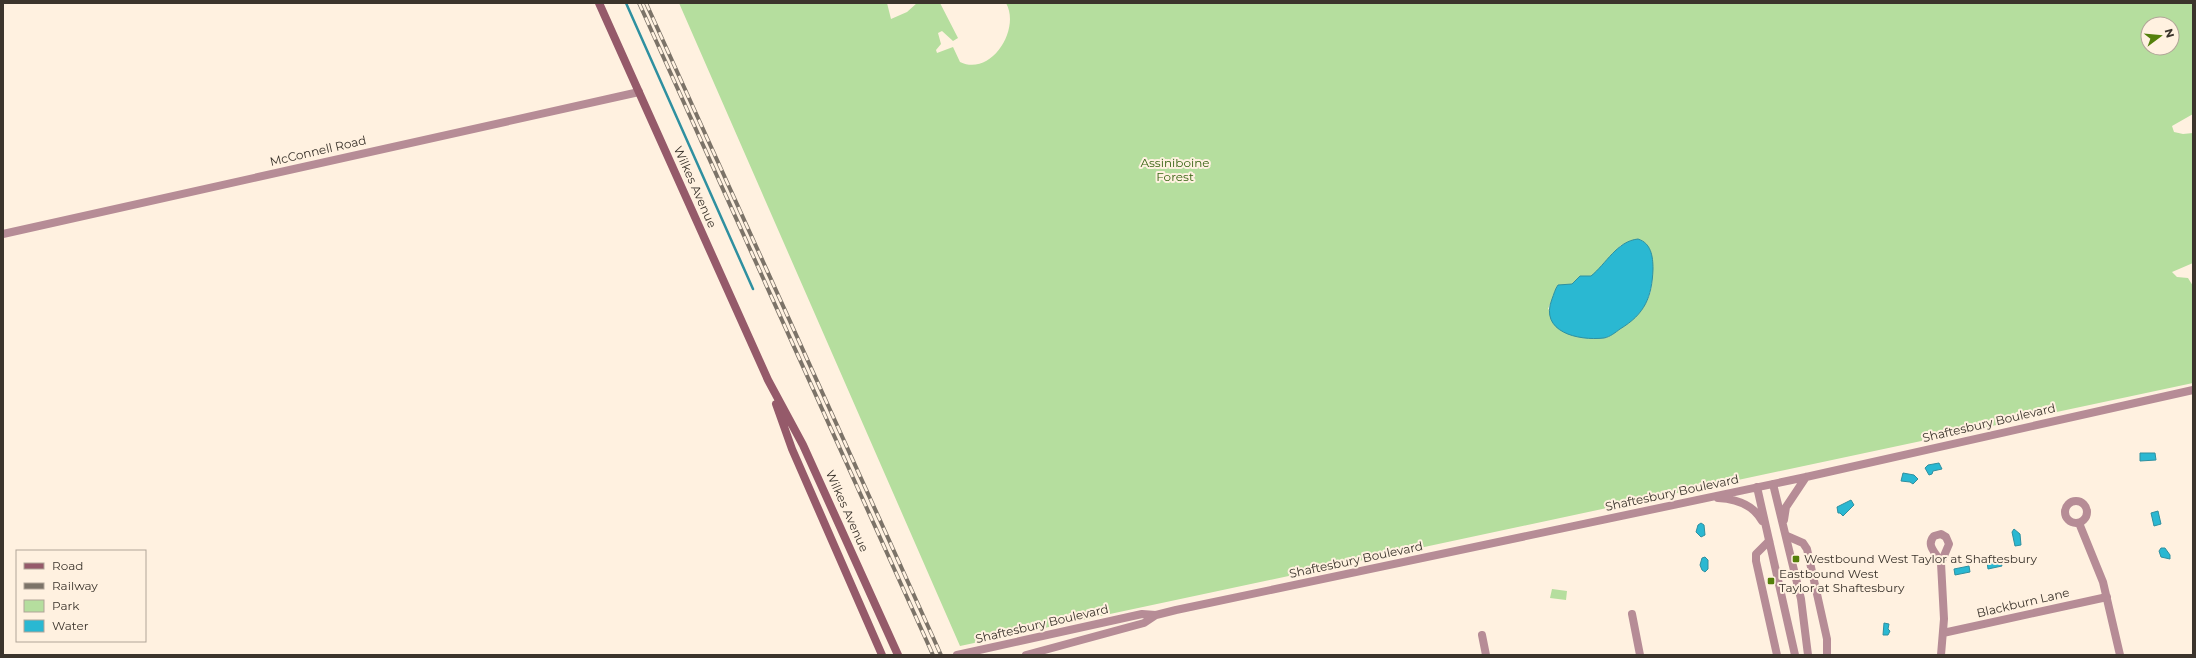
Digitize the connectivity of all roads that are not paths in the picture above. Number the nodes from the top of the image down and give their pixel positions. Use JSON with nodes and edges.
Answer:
{"nodes":[{"id":1,"x":599,"y":3,"type":"edge"},
{"id":2,"x":639,"y":92,"type":"junction"},
{"id":3,"x":3,"y":234,"type":"edge"},
{"id":4,"x":768,"y":380,"type":"junction"},
{"id":5,"x":2193,"y":390,"type":"edge"},
{"id":6,"x":1806,"y":477,"type":"junction"},
{"id":7,"x":1773,"y":484,"type":"junction"},
{"id":8,"x":1757,"y":487,"type":"junction"},
{"id":9,"x":1708,"y":498,"type":"junction"},
{"id":10,"x":2080,"y":523,"type":"dead end"},
{"id":11,"x":1784,"y":525,"type":"junction"},
{"id":12,"x":1766,"y":529,"type":"junction"},
{"id":13,"x":1787,"y":536,"type":"junction"},
{"id":14,"x":1769,"y":541,"type":"junction"},
{"id":15,"x":1941,"y":563,"type":"dead end"},
{"id":16,"x":2107,"y":597,"type":"junction"},
{"id":17,"x":1156,"y":614,"type":"junction"},
{"id":18,"x":1632,"y":614,"type":"dead end"},
{"id":19,"x":1943,"y":633,"type":"junction"},
{"id":20,"x":1482,"y":635,"type":"dead end"},
{"id":21,"x":882,"y":655,"type":"edge"},
{"id":22,"x":898,"y":655,"type":"edge"},
{"id":23,"x":957,"y":655,"type":"edge"},
{"id":24,"x":1026,"y":655,"type":"edge"},
{"id":25,"x":1486,"y":655,"type":"edge"},
{"id":26,"x":1640,"y":655,"type":"edge"},
{"id":27,"x":1777,"y":655,"type":"edge"},
{"id":28,"x":1795,"y":655,"type":"edge"},
{"id":29,"x":1808,"y":655,"type":"edge"},
{"id":30,"x":1827,"y":655,"type":"edge"},
{"id":31,"x":1941,"y":655,"type":"edge"},
{"id":32,"x":2120,"y":655,"type":"edge"}],
"edges":[{"from":1,"to":2,"type":"main road","name":"Wilkes Avenue"},
{"from":2,"to":3,"type":"street","name":"McConnell Road"},
{"from":2,"to":4,"type":"main road","name":"Wilkes Avenue"},
{"from":4,"to":21,"type":"main road","name":"Wilkes Avenue"},
{"from":4,"to":22,"type":"main road","name":"Wilkes Avenue"},
{"from":5,"to":6,"type":"street","name":"Shaftesbury Boulevard"},
{"from":6,"to":7,"type":"street","name":"Shaftesbury Boulevard"},
{"from":6,"to":11,"type":"street"},
{"from":7,"to":8,"type":"street","name":"Shaftesbury Boulevard"},
{"from":7,"to":11,"type":"street"},
{"from":8,"to":9,"type":"street","name":"Shaftesbury Boulevard"},
{"from":8,"to":12,"type":"street"},
{"from":9,"to":12,"type":"street"},
{"from":9,"to":17,"type":"street","name":"Shaftesbury Boulevard"},
{"from":10,"to":16,"type":"street"},
{"from":11,"to":13,"type":"street"},
{"from":12,"to":14,"type":"street"},
{"from":13,"to":29,"type":"street"},
{"from":13,"to":30,"type":"street"},
{"from":14,"to":27,"type":"street"},
{"from":14,"to":28,"type":"street"},
{"from":15,"to":19,"type":"street"},
{"from":16,"to":19,"type":"street","name":"Blackburn Lane"},
{"from":16,"to":32,"type":"street"},
{"from":17,"to":23,"type":"street","name":"Shaftesbury Boulevard"},
{"from":17,"to":24,"type":"street","name":"Shaftesbury Boulevard"},
{"from":18,"to":26,"type":"street"},
{"from":19,"to":31,"type":"street"},
{"from":20,"to":25,"type":"street"}]}
